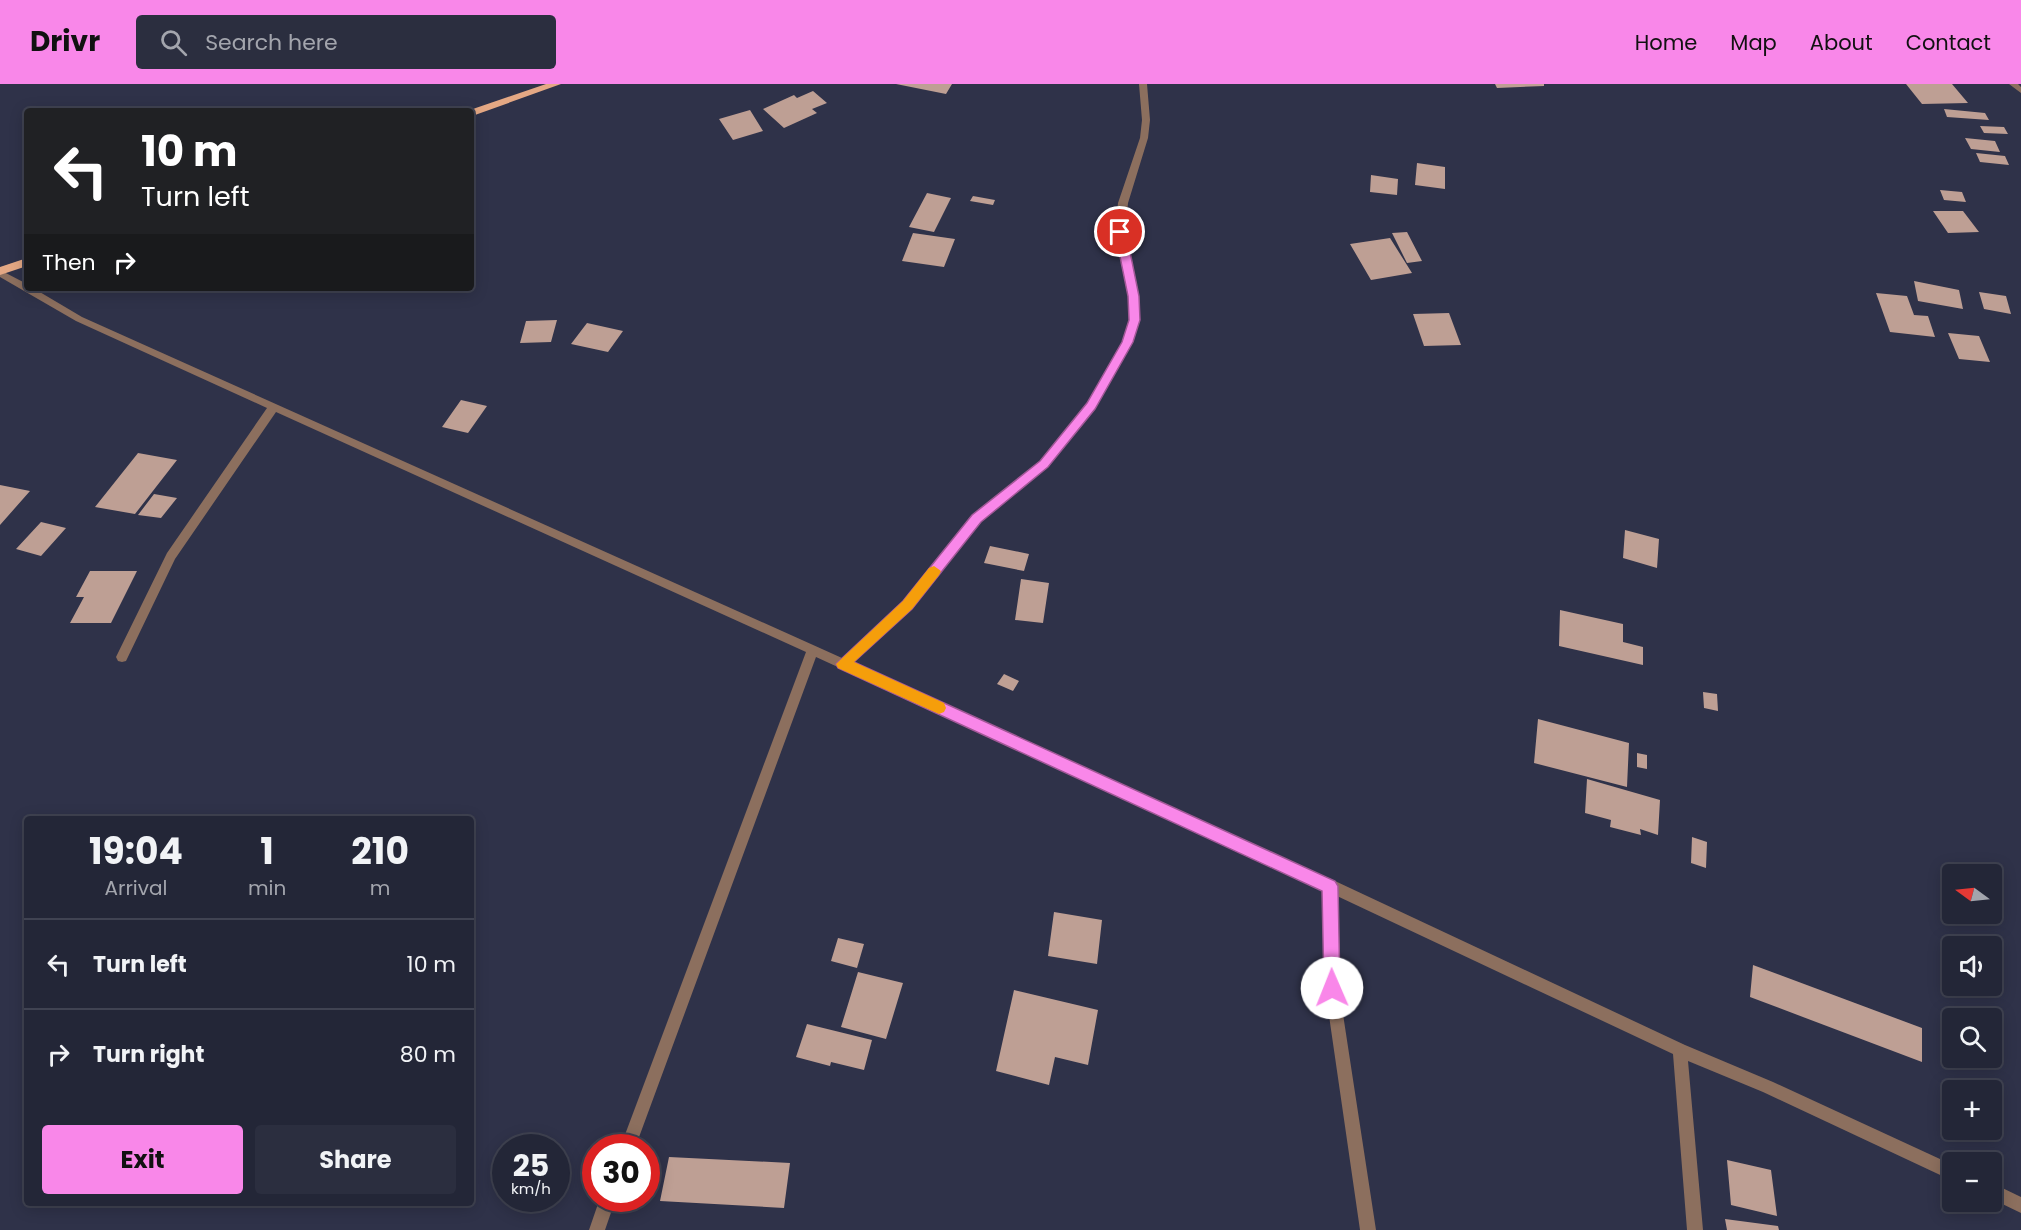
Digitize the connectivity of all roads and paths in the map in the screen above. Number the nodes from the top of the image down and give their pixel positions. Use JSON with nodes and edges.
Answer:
{"nodes":[{"id":1,"x":1143,"y":84,"type":"edge"},
{"id":2,"x":2013,"y":84,"type":"edge"},
{"id":3,"x":551,"y":85,"type":"edge"},
{"id":4,"x":2021,"y":91,"type":"edge"},
{"id":5,"x":474,"y":112,"type":"edge"},
{"id":6,"x":24,"y":263,"type":"edge"},
{"id":7,"x":0,"y":272,"type":"edge"},
{"id":8,"x":24,"y":286,"type":"edge"},
{"id":9,"x":32,"y":291,"type":"edge"},
{"id":10,"x":274,"y":407,"type":"junction"},
{"id":11,"x":813,"y":650,"type":"junction"},
{"id":12,"x":122,"y":657,"type":"dead end"},
{"id":13,"x":843,"y":664,"type":"junction"},
{"id":14,"x":1330,"y":886,"type":"junction"},
{"id":15,"x":1680,"y":1050,"type":"junction"},
{"id":16,"x":632,"y":1134,"type":"edge"},
{"id":17,"x":1942,"y":1168,"type":"edge"},
{"id":18,"x":2002,"y":1196,"type":"edge"},
{"id":19,"x":2021,"y":1205,"type":"edge"},
{"id":20,"x":603,"y":1212,"type":"edge"},
{"id":21,"x":597,"y":1230,"type":"edge"},
{"id":22,"x":1368,"y":1230,"type":"edge"},
{"id":23,"x":1695,"y":1230,"type":"edge"}],
"edges":[{"from":1,"to":13,"type":"street"},
{"from":2,"to":4,"type":"street"},
{"from":3,"to":5,"type":"main road"},
{"from":6,"to":7,"type":"main road"},
{"from":7,"to":8,"type":"street"},
{"from":9,"to":10,"type":"street"},
{"from":10,"to":11,"type":"street"},
{"from":10,"to":12,"type":"street"},
{"from":11,"to":13,"type":"street"},
{"from":11,"to":16,"type":"street"},
{"from":13,"to":14,"type":"street"},
{"from":14,"to":15,"type":"street"},
{"from":14,"to":22,"type":"street"},
{"from":15,"to":17,"type":"street"},
{"from":15,"to":23,"type":"street"},
{"from":18,"to":19,"type":"street"},
{"from":20,"to":21,"type":"street"}]}
